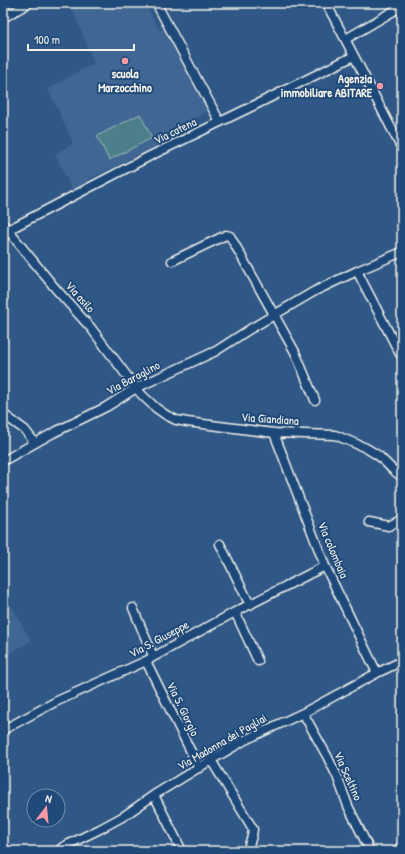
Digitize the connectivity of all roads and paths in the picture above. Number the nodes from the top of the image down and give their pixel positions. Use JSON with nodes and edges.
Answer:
{"nodes":[{"id":1,"x":29,"y":3,"type":"edge"},
{"id":2,"x":156,"y":3,"type":"edge"},
{"id":3,"x":326,"y":3,"type":"edge"},
{"id":4,"x":402,"y":6,"type":"edge"},
{"id":5,"x":3,"y":18,"type":"edge"},
{"id":6,"x":346,"y":39,"type":"junction"},
{"id":7,"x":354,"y":56,"type":"junction"},
{"id":8,"x":220,"y":122,"type":"junction"},
{"id":9,"x":402,"y":149,"type":"edge"},
{"id":10,"x":5,"y":227,"type":"edge"},
{"id":11,"x":402,"y":252,"type":"edge"},
{"id":12,"x":172,"y":261,"type":"dead end"},
{"id":13,"x":357,"y":271,"type":"junction"},
{"id":14,"x":274,"y":315,"type":"junction"},
{"id":15,"x":400,"y":354,"type":"dead end"},
{"id":16,"x":136,"y":388,"type":"junction"},
{"id":17,"x":315,"y":400,"type":"dead end"},
{"id":18,"x":3,"y":414,"type":"edge"},
{"id":19,"x":274,"y":433,"type":"junction"},
{"id":20,"x":35,"y":443,"type":"junction"},
{"id":21,"x":3,"y":461,"type":"edge"},
{"id":22,"x":402,"y":476,"type":"edge"},
{"id":23,"x":402,"y":519,"type":"edge"},
{"id":24,"x":369,"y":522,"type":"dead end"},
{"id":25,"x":220,"y":544,"type":"dead end"},
{"id":26,"x":325,"y":566,"type":"junction"},
{"id":27,"x":250,"y":605,"type":"junction"},
{"id":28,"x":133,"y":608,"type":"dead end"},
{"id":29,"x":235,"y":612,"type":"junction"},
{"id":30,"x":153,"y":656,"type":"junction"},
{"id":31,"x":146,"y":661,"type":"junction"},
{"id":32,"x":258,"y":661,"type":"dead end"},
{"id":33,"x":402,"y":661,"type":"edge"},
{"id":34,"x":377,"y":673,"type":"junction"},
{"id":35,"x":303,"y":713,"type":"junction"},
{"id":36,"x":3,"y":730,"type":"edge"},
{"id":37,"x":210,"y":760,"type":"junction"},
{"id":38,"x":199,"y":768,"type":"junction"},
{"id":39,"x":154,"y":795,"type":"junction"},
{"id":40,"x":402,"y":846,"type":"edge"},
{"id":41,"x":58,"y":851,"type":"edge"},
{"id":42,"x":182,"y":851,"type":"edge"},
{"id":43,"x":247,"y":851,"type":"edge"},
{"id":44,"x":370,"y":851,"type":"edge"},
{"id":45,"x":395,"y":851,"type":"edge"}],
"edges":[{"from":1,"to":5,"type":"street"},
{"from":2,"to":8,"type":"street"},
{"from":3,"to":6,"type":"street"},
{"from":4,"to":6,"type":"street"},
{"from":6,"to":7,"type":"street"},
{"from":7,"to":8,"type":"street","name":"Via catena"},
{"from":7,"to":9,"type":"street"},
{"from":8,"to":10,"type":"street","name":"Via catena"},
{"from":10,"to":16,"type":"street","name":"Via asilo"},
{"from":11,"to":13,"type":"street","name":"Via Baraglino"},
{"from":12,"to":14,"type":"street"},
{"from":13,"to":14,"type":"street","name":"Via Baraglino"},
{"from":13,"to":15,"type":"street"},
{"from":14,"to":16,"type":"street","name":"Via Baraglino"},
{"from":14,"to":17,"type":"street"},
{"from":16,"to":19,"type":"street","name":"Via Giandiana"},
{"from":16,"to":20,"type":"street","name":"Via Baraglino"},
{"from":18,"to":20,"type":"street"},
{"from":19,"to":22,"type":"street","name":"Via Giandiana"},
{"from":19,"to":26,"type":"street","name":"Via colombaia"},
{"from":20,"to":21,"type":"street","name":"Via Baraglino"},
{"from":23,"to":24,"type":"street"},
{"from":25,"to":27,"type":"street"},
{"from":26,"to":27,"type":"street","name":"Via S. Giuseppe"},
{"from":26,"to":34,"type":"street","name":"Via colombaia"},
{"from":27,"to":29,"type":"street","name":"Via S. Giuseppe"},
{"from":28,"to":30,"type":"street"},
{"from":29,"to":30,"type":"street","name":"Via S. Giuseppe"},
{"from":29,"to":32,"type":"street"},
{"from":30,"to":31,"type":"street","name":"Via S. Giuseppe"},
{"from":31,"to":36,"type":"street","name":"Via S. Giuseppe"},
{"from":31,"to":38,"type":"street","name":"Via S. Giorgio"},
{"from":33,"to":34,"type":"street","name":"Via Madonna dei Pagliai"},
{"from":34,"to":35,"type":"street","name":"Via Madonna dei Pagliai"},
{"from":35,"to":37,"type":"street","name":"Via Madonna dei Pagliai"},
{"from":35,"to":44,"type":"street","name":"Via Sceltino"},
{"from":37,"to":38,"type":"street","name":"Via Madonna dei Pagliai"},
{"from":37,"to":43,"type":"street"},
{"from":38,"to":39,"type":"street","name":"Via Madonna dei Pagliai"},
{"from":39,"to":41,"type":"street","name":"Via Madonna dei Pagliai"},
{"from":39,"to":42,"type":"street"},
{"from":40,"to":45,"type":"street"}]}
